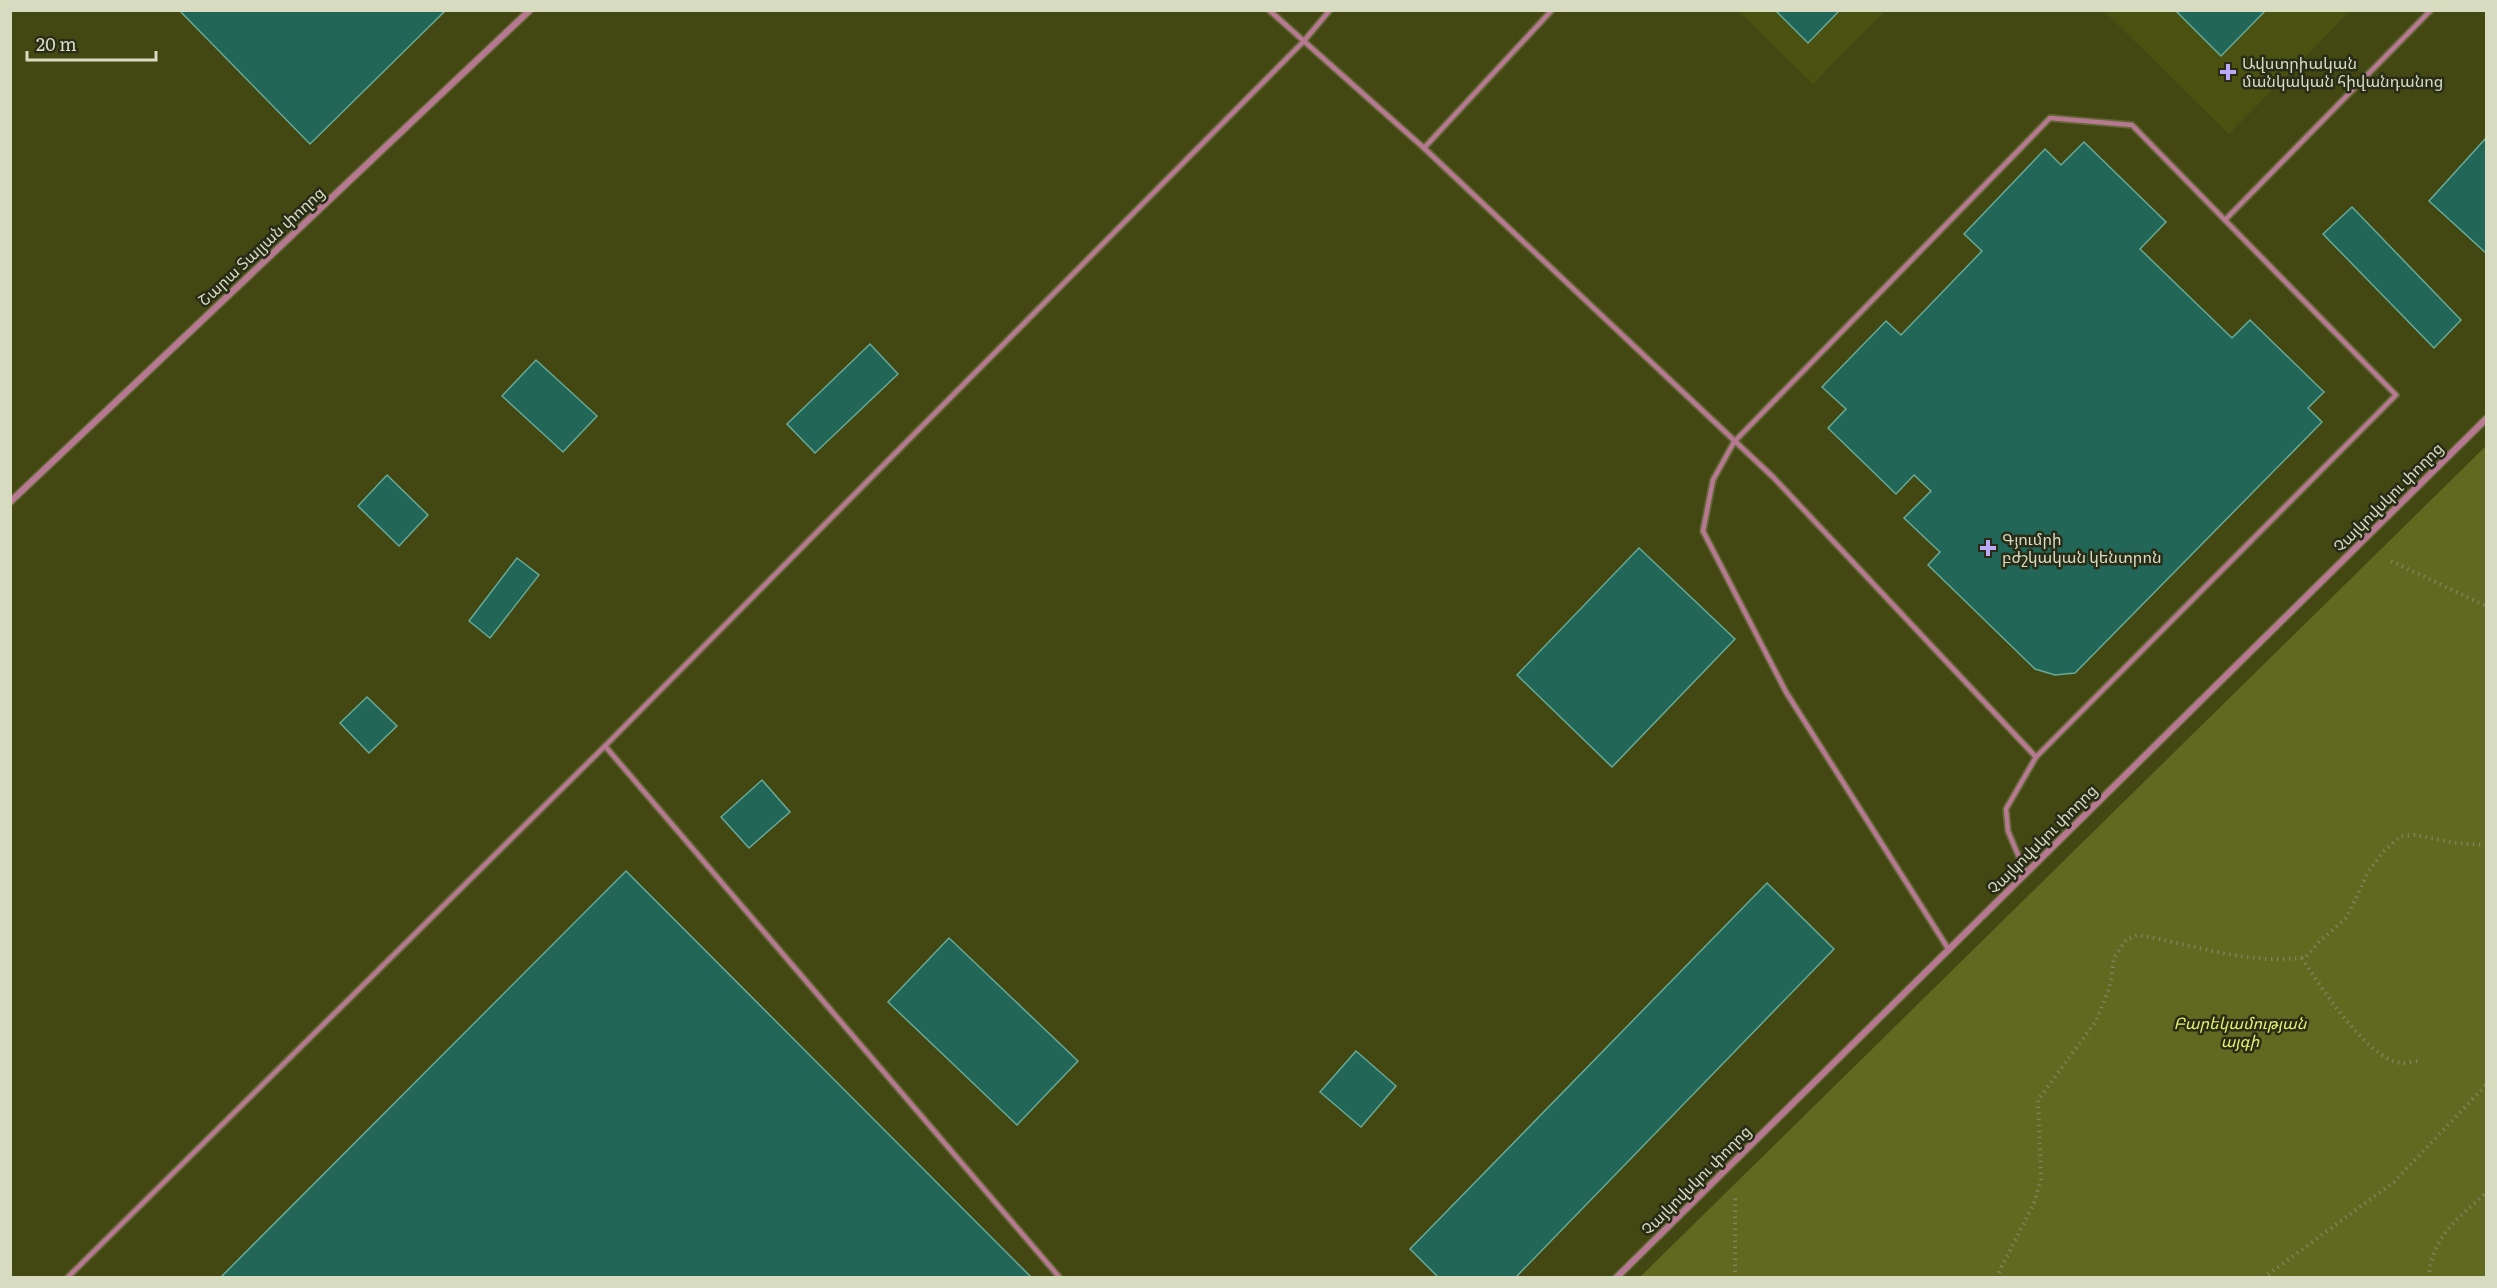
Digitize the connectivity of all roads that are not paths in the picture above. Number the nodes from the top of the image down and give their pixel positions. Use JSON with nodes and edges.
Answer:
{"nodes":[{"id":1,"x":530,"y":10,"type":"edge"},
{"id":2,"x":1269,"y":10,"type":"edge"},
{"id":3,"x":1330,"y":10,"type":"edge"},
{"id":4,"x":1552,"y":10,"type":"edge"},
{"id":5,"x":2431,"y":10,"type":"edge"},
{"id":6,"x":1303,"y":42,"type":"junction"},
{"id":7,"x":1424,"y":148,"type":"junction"},
{"id":8,"x":2225,"y":220,"type":"junction"},
{"id":9,"x":2487,"y":419,"type":"edge"},
{"id":10,"x":1734,"y":442,"type":"junction"},
{"id":11,"x":10,"y":502,"type":"edge"},
{"id":12,"x":605,"y":746,"type":"junction"},
{"id":13,"x":2036,"y":757,"type":"junction"},
{"id":14,"x":2026,"y":874,"type":"junction"},
{"id":15,"x":1949,"y":950,"type":"junction"},
{"id":16,"x":67,"y":1278,"type":"edge"},
{"id":17,"x":1060,"y":1278,"type":"edge"},
{"id":18,"x":1616,"y":1278,"type":"edge"}],
"edges":[{"from":1,"to":11,"type":"street","name":"Շարա Տալյան փողոց"},
{"from":2,"to":6,"type":"lane"},
{"from":3,"to":6,"type":"lane"},
{"from":4,"to":7,"type":"lane"},
{"from":5,"to":8,"type":"lane"},
{"from":6,"to":7,"type":"lane"},
{"from":6,"to":12,"type":"lane"},
{"from":7,"to":10,"type":"lane"},
{"from":8,"to":10,"type":"lane"},
{"from":8,"to":13,"type":"lane"},
{"from":9,"to":14,"type":"street","name":"Չայկովսկու փողոց"},
{"from":10,"to":13,"type":"lane"},
{"from":10,"to":15,"type":"lane"},
{"from":12,"to":16,"type":"lane"},
{"from":12,"to":17,"type":"lane"},
{"from":13,"to":14,"type":"lane"},
{"from":14,"to":15,"type":"street","name":"Չայկովսկու փողոց"},
{"from":15,"to":18,"type":"street","name":"Չայկովսկու փողոց"}]}
